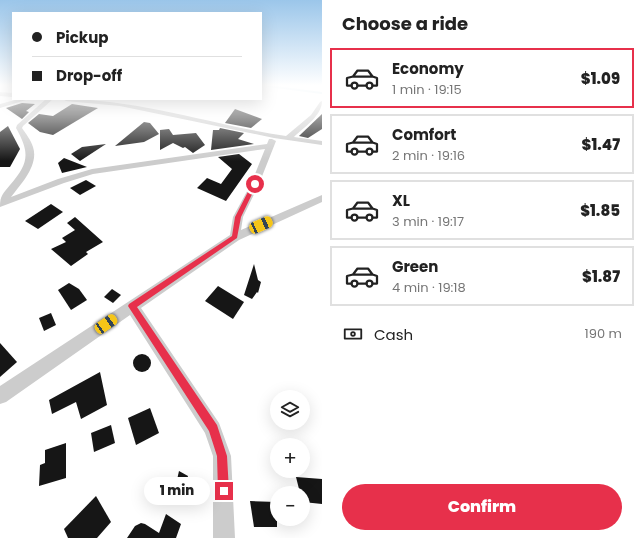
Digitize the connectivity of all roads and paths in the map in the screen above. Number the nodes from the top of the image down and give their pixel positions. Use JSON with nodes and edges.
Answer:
{"nodes":[{"id":1,"x":36,"y":111,"type":"edge"},
{"id":2,"x":154,"y":111,"type":"edge"},
{"id":3,"x":316,"y":111,"type":"edge"},
{"id":4,"x":274,"y":136,"type":"junction"},
{"id":5,"x":288,"y":138,"type":"junction"},
{"id":6,"x":322,"y":143,"type":"edge"},
{"id":7,"x":269,"y":146,"type":"junction"},
{"id":8,"x":322,"y":198,"type":"edge"},
{"id":9,"x":0,"y":204,"type":"edge"},
{"id":10,"x":234,"y":237,"type":"junction"},
{"id":11,"x":132,"y":306,"type":"junction"},
{"id":12,"x":0,"y":396,"type":"edge"},
{"id":13,"x":224,"y":538,"type":"edge"}],
"edges":[{"from":1,"to":9,"type":"street"},
{"from":2,"to":4,"type":"street"},
{"from":3,"to":5,"type":"street"},
{"from":4,"to":5,"type":"street"},
{"from":4,"to":7,"type":"street"},
{"from":5,"to":6,"type":"street"},
{"from":7,"to":9,"type":"street"},
{"from":7,"to":10,"type":"street"},
{"from":8,"to":10,"type":"street"},
{"from":10,"to":11,"type":"street"},
{"from":11,"to":12,"type":"street"},
{"from":11,"to":13,"type":"street"}]}
